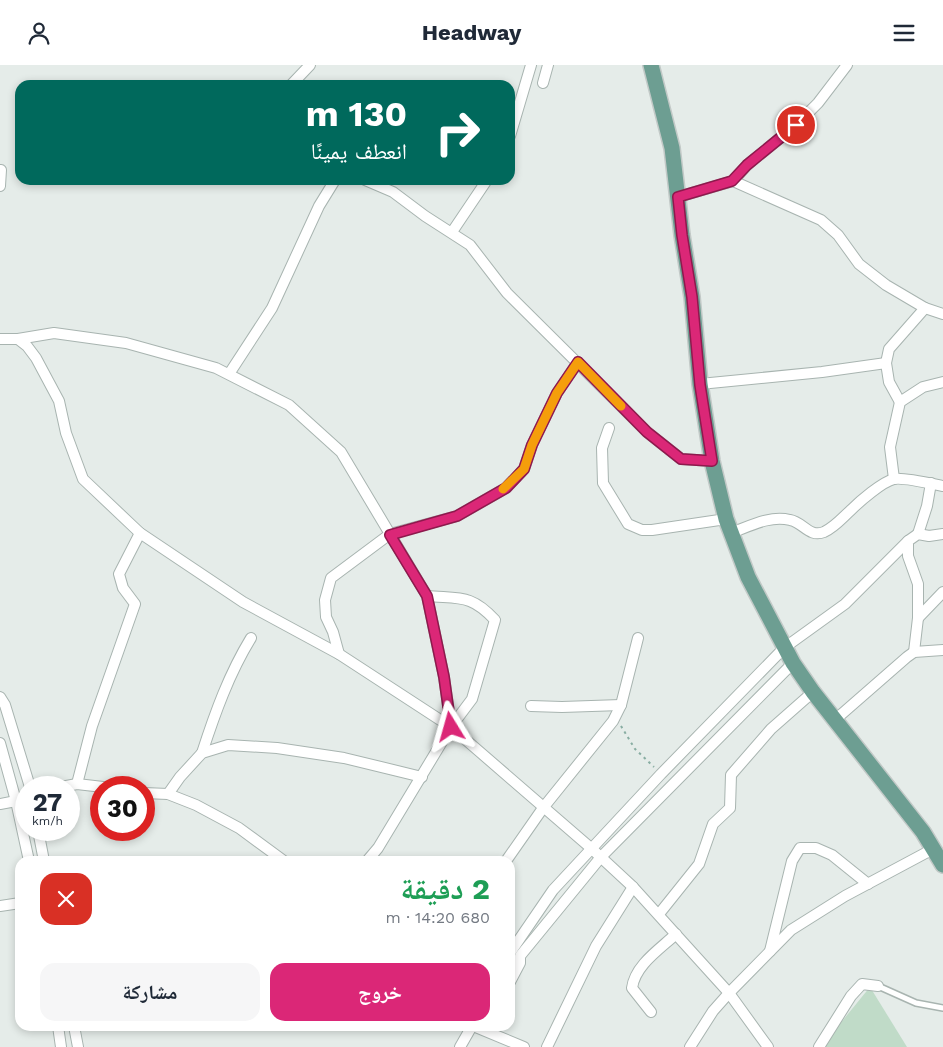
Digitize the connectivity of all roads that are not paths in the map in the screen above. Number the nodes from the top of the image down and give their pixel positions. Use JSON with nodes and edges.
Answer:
{"nodes":[{"id":1,"x":310,"y":65,"type":"edge"},
{"id":2,"x":531,"y":65,"type":"edge"},
{"id":3,"x":548,"y":65,"type":"edge"},
{"id":4,"x":650,"y":65,"type":"edge"},
{"id":5,"x":847,"y":65,"type":"edge"},
{"id":6,"x":296,"y":80,"type":"edge"},
{"id":7,"x":543,"y":83,"type":"dead end"},
{"id":8,"x":515,"y":119,"type":"edge"},
{"id":9,"x":1,"y":170,"type":"dead end"},
{"id":10,"x":732,"y":181,"type":"junction"},
{"id":11,"x":332,"y":185,"type":"edge"},
{"id":12,"x":377,"y":185,"type":"edge"},
{"id":13,"x":484,"y":185,"type":"edge"},
{"id":14,"x":0,"y":186,"type":"edge"},
{"id":15,"x":678,"y":197,"type":"junction"},
{"id":16,"x":452,"y":232,"type":"junction"},
{"id":17,"x":925,"y":307,"type":"junction"},
{"id":18,"x":943,"y":314,"type":"edge"},
{"id":19,"x":0,"y":339,"type":"edge"},
{"id":20,"x":18,"y":339,"type":"junction"},
{"id":21,"x":578,"y":362,"type":"junction"},
{"id":22,"x":886,"y":363,"type":"junction"},
{"id":23,"x":229,"y":374,"type":"junction"},
{"id":24,"x":943,"y":382,"type":"edge"},
{"id":25,"x":700,"y":385,"type":"junction"},
{"id":26,"x":900,"y":403,"type":"junction"},
{"id":27,"x":609,"y":428,"type":"dead end"},
{"id":28,"x":712,"y":461,"type":"junction"},
{"id":29,"x":894,"y":479,"type":"junction"},
{"id":30,"x":931,"y":483,"type":"junction"},
{"id":31,"x":943,"y":486,"type":"edge"},
{"id":32,"x":729,"y":526,"type":"junction"},
{"id":33,"x":140,"y":533,"type":"junction"},
{"id":34,"x":918,"y":534,"type":"junction"},
{"id":35,"x":943,"y":534,"type":"edge"},
{"id":36,"x":390,"y":535,"type":"junction"},
{"id":37,"x":908,"y":541,"type":"junction"},
{"id":38,"x":943,"y":592,"type":"edge"},
{"id":39,"x":427,"y":596,"type":"junction"},
{"id":40,"x":918,"y":618,"type":"junction"},
{"id":41,"x":251,"y":638,"type":"dead end"},
{"id":42,"x":638,"y":638,"type":"dead end"},
{"id":43,"x":784,"y":648,"type":"junction"},
{"id":44,"x":943,"y":650,"type":"edge"},
{"id":45,"x":914,"y":652,"type":"junction"},
{"id":46,"x":339,"y":654,"type":"junction"},
{"id":47,"x":793,"y":663,"type":"junction"},
{"id":48,"x":814,"y":692,"type":"junction"},
{"id":49,"x":0,"y":697,"type":"edge"},
{"id":50,"x":622,"y":705,"type":"junction"},
{"id":51,"x":531,"y":706,"type":"dead end"},
{"id":52,"x":836,"y":719,"type":"junction"},
{"id":53,"x":451,"y":727,"type":"junction"},
{"id":54,"x":0,"y":743,"type":"edge"},
{"id":55,"x":202,"y":753,"type":"junction"},
{"id":56,"x":27,"y":776,"type":"edge"},
{"id":57,"x":79,"y":776,"type":"edge"},
{"id":58,"x":422,"y":777,"type":"junction"},
{"id":59,"x":155,"y":793,"type":"edge"},
{"id":60,"x":168,"y":794,"type":"junction"},
{"id":61,"x":15,"y":797,"type":"edge"},
{"id":62,"x":15,"y":801,"type":"edge"},
{"id":63,"x":0,"y":804,"type":"edge"},
{"id":64,"x":543,"y":808,"type":"junction"},
{"id":65,"x":25,"y":841,"type":"edge"},
{"id":66,"x":40,"y":841,"type":"edge"},
{"id":67,"x":592,"y":849,"type":"junction"},
{"id":68,"x":28,"y":856,"type":"edge"},
{"id":69,"x":43,"y":856,"type":"edge"},
{"id":70,"x":277,"y":856,"type":"edge"},
{"id":71,"x":371,"y":856,"type":"edge"},
{"id":72,"x":509,"y":856,"type":"edge"},
{"id":73,"x":940,"y":856,"type":"edge"},
{"id":74,"x":601,"y":857,"type":"junction"},
{"id":75,"x":868,"y":884,"type":"junction"},
{"id":76,"x":634,"y":887,"type":"junction"},
{"id":77,"x":15,"y":904,"type":"edge"},
{"id":78,"x":0,"y":906,"type":"edge"},
{"id":79,"x":659,"y":914,"type":"junction"},
{"id":80,"x":676,"y":934,"type":"junction"},
{"id":81,"x":515,"y":946,"type":"edge"},
{"id":82,"x":770,"y":951,"type":"junction"},
{"id":83,"x":515,"y":972,"type":"edge"},
{"id":84,"x":878,"y":986,"type":"joint"},
{"id":85,"x":729,"y":993,"type":"junction"},
{"id":86,"x":943,"y":1008,"type":"edge"},
{"id":87,"x":651,"y":1012,"type":"dead end"},
{"id":88,"x":59,"y":1031,"type":"edge"},
{"id":89,"x":75,"y":1031,"type":"edge"},
{"id":90,"x":469,"y":1031,"type":"edge"},
{"id":91,"x":495,"y":1031,"type":"edge"},
{"id":92,"x":61,"y":1047,"type":"edge"},
{"id":93,"x":78,"y":1047,"type":"edge"},
{"id":94,"x":460,"y":1047,"type":"edge"},
{"id":95,"x":524,"y":1047,"type":"edge"},
{"id":96,"x":547,"y":1047,"type":"edge"},
{"id":97,"x":690,"y":1047,"type":"edge"},
{"id":98,"x":768,"y":1047,"type":"edge"},
{"id":99,"x":819,"y":1047,"type":"edge"}],
"edges":[{"from":1,"to":6,"type":"street"},
{"from":2,"to":8,"type":"street"},
{"from":3,"to":7,"type":"street"},
{"from":4,"to":15,"type":"main road"},
{"from":5,"to":10,"type":"street"},
{"from":9,"to":14,"type":"street"},
{"from":10,"to":15,"type":"street"},
{"from":10,"to":17,"type":"street"},
{"from":11,"to":23,"type":"street"},
{"from":12,"to":16,"type":"street"},
{"from":13,"to":16,"type":"street"},
{"from":15,"to":25,"type":"main road"},
{"from":16,"to":21,"type":"street"},
{"from":17,"to":18,"type":"street"},
{"from":17,"to":22,"type":"street"},
{"from":19,"to":20,"type":"street"},
{"from":20,"to":23,"type":"street"},
{"from":20,"to":33,"type":"street"},
{"from":21,"to":28,"type":"street"},
{"from":21,"to":36,"type":"street"},
{"from":22,"to":25,"type":"street"},
{"from":22,"to":26,"type":"street"},
{"from":23,"to":36,"type":"street"},
{"from":24,"to":26,"type":"street"},
{"from":25,"to":28,"type":"main road"},
{"from":26,"to":29,"type":"street"},
{"from":27,"to":32,"type":"street"},
{"from":28,"to":32,"type":"main road"},
{"from":29,"to":30,"type":"street"},
{"from":29,"to":32,"type":"street"},
{"from":30,"to":31,"type":"street"},
{"from":30,"to":34,"type":"street"},
{"from":32,"to":43,"type":"main road"},
{"from":33,"to":46,"type":"street"},
{"from":33,"to":57,"type":"street"},
{"from":34,"to":35,"type":"street"},
{"from":34,"to":37,"type":"street"},
{"from":36,"to":39,"type":"street"},
{"from":36,"to":46,"type":"street"},
{"from":37,"to":40,"type":"street"},
{"from":37,"to":43,"type":"street"},
{"from":38,"to":40,"type":"street"},
{"from":39,"to":53,"type":"street"},
{"from":39,"to":53,"type":"street"},
{"from":40,"to":45,"type":"street"},
{"from":41,"to":55,"type":"street"},
{"from":42,"to":50,"type":"street"},
{"from":43,"to":47,"type":"main road"},
{"from":43,"to":67,"type":"street"},
{"from":44,"to":45,"type":"street"},
{"from":45,"to":52,"type":"street"},
{"from":46,"to":53,"type":"street"},
{"from":47,"to":48,"type":"main road"},
{"from":47,"to":74,"type":"street"},
{"from":48,"to":52,"type":"main road"},
{"from":48,"to":79,"type":"street"},
{"from":49,"to":56,"type":"street"},
{"from":50,"to":51,"type":"street"},
{"from":50,"to":64,"type":"street"},
{"from":52,"to":73,"type":"main road"},
{"from":53,"to":58,"type":"street"},
{"from":53,"to":64,"type":"street"},
{"from":54,"to":61,"type":"street"},
{"from":55,"to":58,"type":"street"},
{"from":55,"to":60,"type":"street"},
{"from":58,"to":71,"type":"street"},
{"from":59,"to":60,"type":"street"},
{"from":60,"to":70,"type":"street"},
{"from":62,"to":63,"type":"street"},
{"from":64,"to":67,"type":"street"},
{"from":64,"to":72,"type":"street"},
{"from":65,"to":68,"type":"street"},
{"from":66,"to":69,"type":"street"},
{"from":67,"to":74,"type":"street"},
{"from":67,"to":81,"type":"street"},
{"from":73,"to":75,"type":"street"},
{"from":74,"to":76,"type":"street"},
{"from":74,"to":83,"type":"street"},
{"from":75,"to":82,"type":"street"},
{"from":75,"to":82,"type":"street"},
{"from":76,"to":79,"type":"street"},
{"from":76,"to":96,"type":"street"},
{"from":77,"to":78,"type":"street"},
{"from":79,"to":80,"type":"street"},
{"from":80,"to":85,"type":"street"},
{"from":80,"to":87,"type":"street"},
{"from":82,"to":85,"type":"street"},
{"from":84,"to":86,"type":"lane"},
{"from":84,"to":99,"type":"street"},
{"from":85,"to":97,"type":"street"},
{"from":85,"to":98,"type":"street"},
{"from":88,"to":92,"type":"street"},
{"from":89,"to":93,"type":"street"},
{"from":90,"to":94,"type":"street"},
{"from":91,"to":95,"type":"street"}]}
